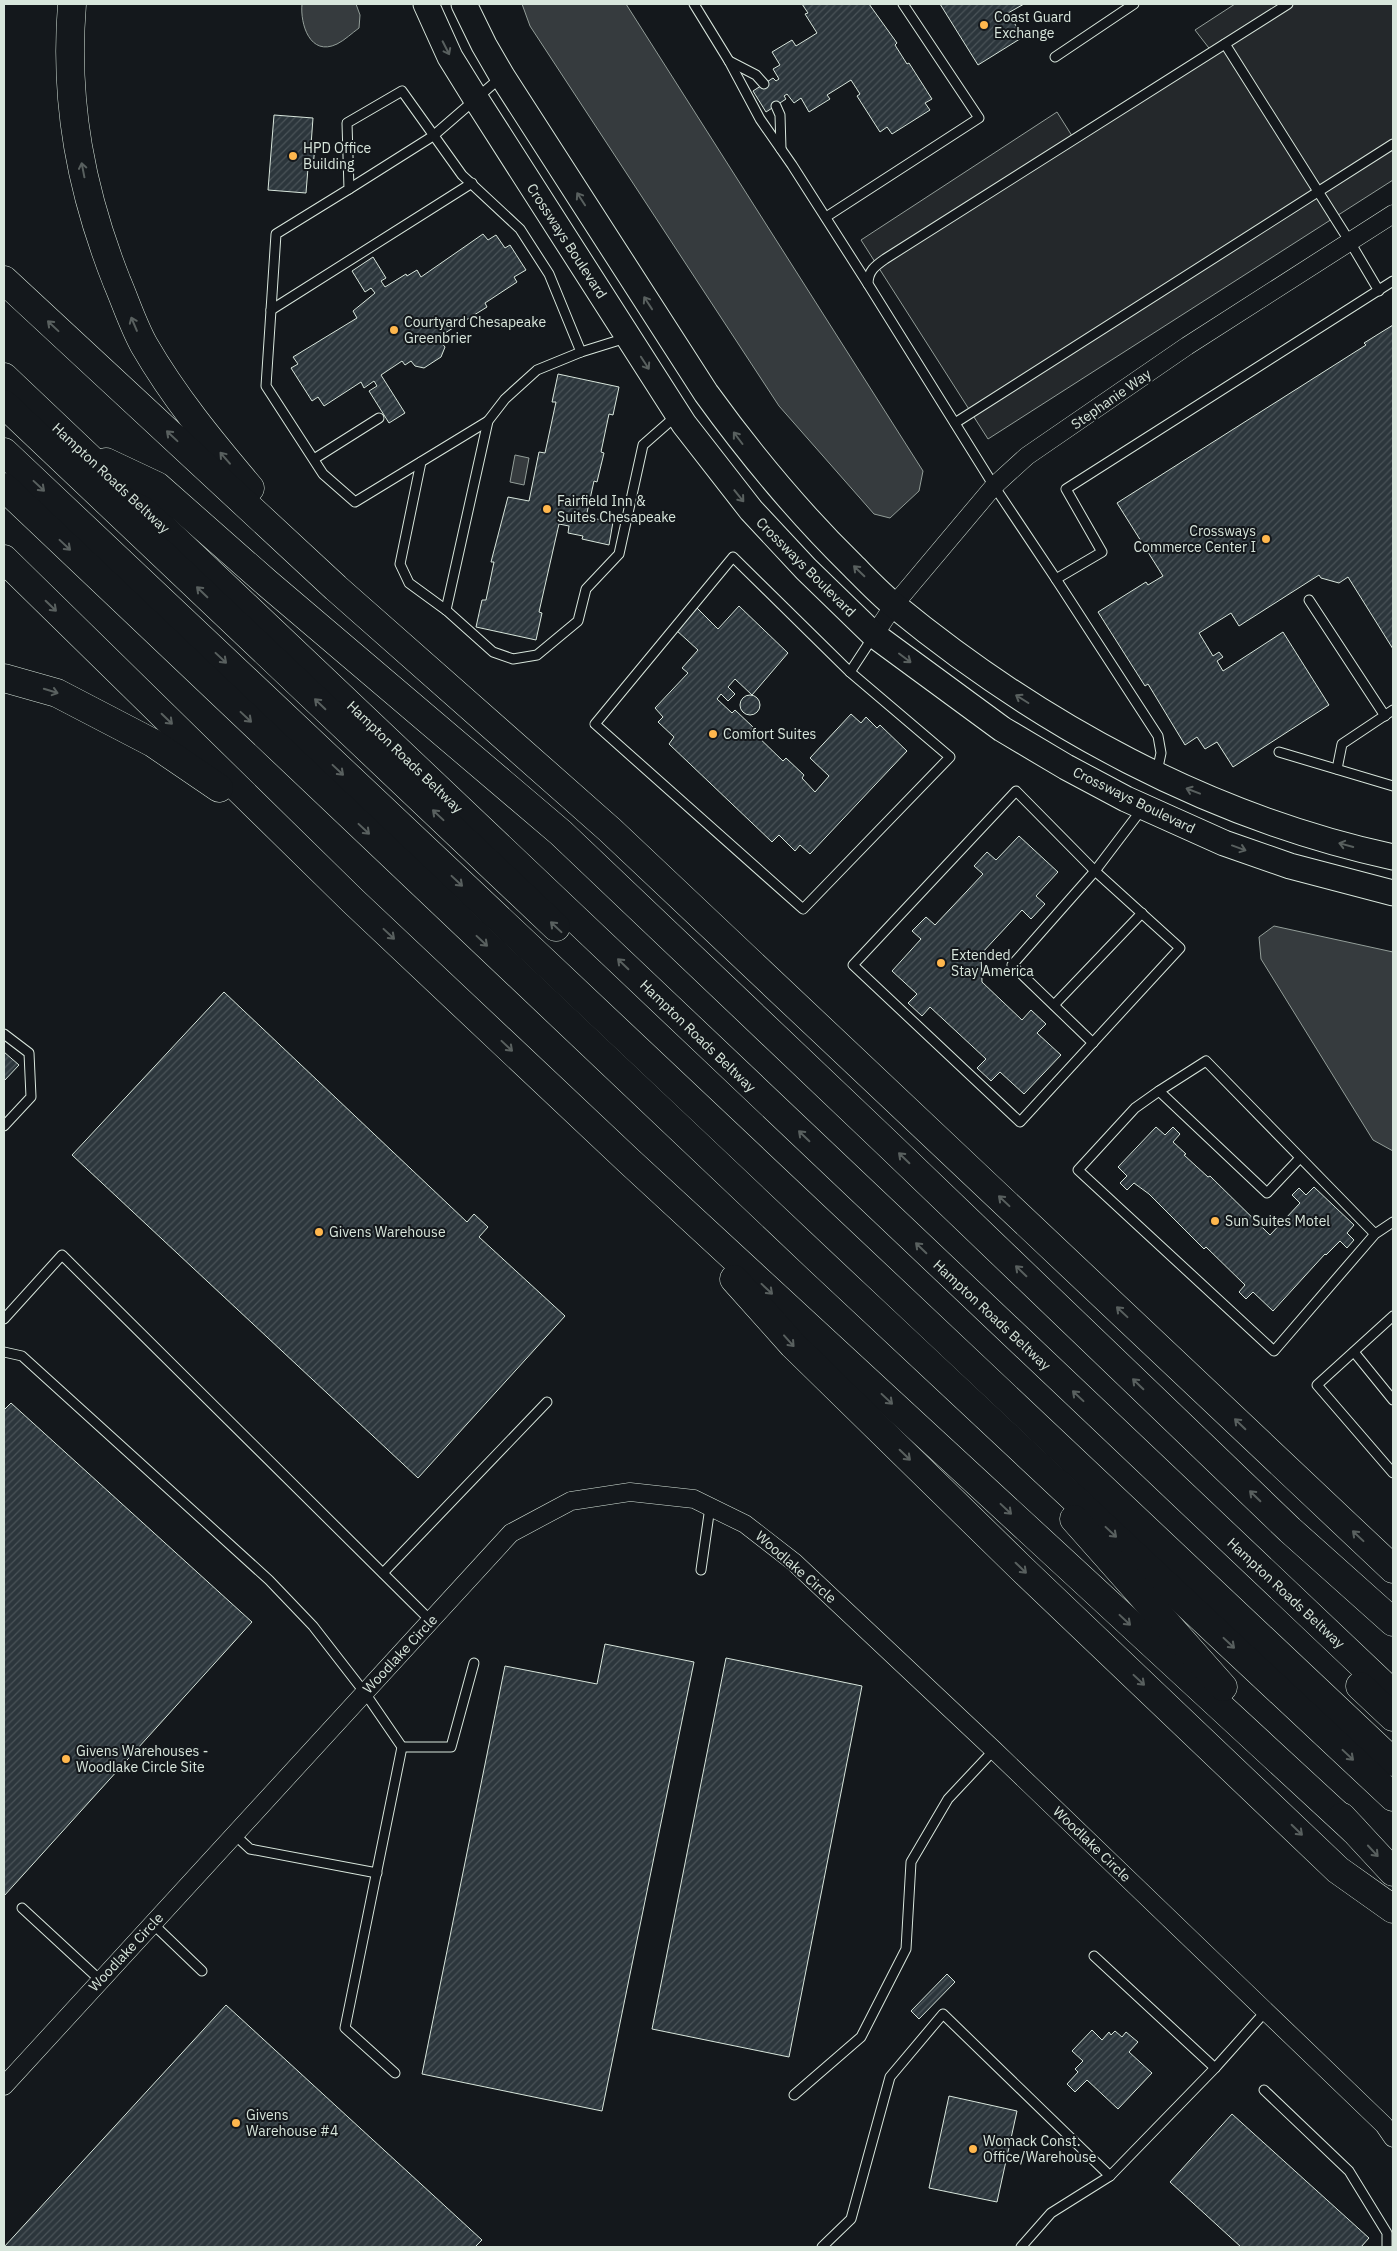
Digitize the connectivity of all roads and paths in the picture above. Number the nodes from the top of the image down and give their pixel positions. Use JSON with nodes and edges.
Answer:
{"nodes":[{"id":1,"x":72,"y":4,"type":"edge"},
{"id":2,"x":426,"y":4,"type":"edge"},
{"id":3,"x":464,"y":4,"type":"edge"},
{"id":4,"x":694,"y":4,"type":"edge"},
{"id":5,"x":903,"y":4,"type":"edge"},
{"id":6,"x":1134,"y":4,"type":"edge"},
{"id":7,"x":1288,"y":4,"type":"edge"},
{"id":8,"x":1225,"y":44,"type":"junction"},
{"id":9,"x":1055,"y":57,"type":"dead end"},
{"id":10,"x":729,"y":62,"type":"junction"},
{"id":11,"x":502,"y":76,"type":"junction"},
{"id":12,"x":764,"y":84,"type":"dead end"},
{"id":13,"x":476,"y":99,"type":"junction"},
{"id":14,"x":776,"y":106,"type":"dead end"},
{"id":15,"x":433,"y":136,"type":"junction"},
{"id":16,"x":1393,"y":144,"type":"edge"},
{"id":17,"x":781,"y":149,"type":"junction"},
{"id":18,"x":472,"y":183,"type":"junction"},
{"id":19,"x":349,"y":189,"type":"junction"},
{"id":20,"x":1318,"y":192,"type":"junction"},
{"id":21,"x":1393,"y":214,"type":"edge"},
{"id":22,"x":826,"y":217,"type":"junction"},
{"id":23,"x":1350,"y":242,"type":"junction"},
{"id":24,"x":4,"y":280,"type":"edge"},
{"id":25,"x":1393,"y":282,"type":"edge"},
{"id":26,"x":872,"y":290,"type":"junction"},
{"id":27,"x":1379,"y":291,"type":"junction"},
{"id":28,"x":271,"y":310,"type":"junction"},
{"id":29,"x":628,"y":337,"type":"junction"},
{"id":30,"x":581,"y":352,"type":"junction"},
{"id":31,"x":4,"y":377,"type":"edge"},
{"id":32,"x":4,"y":404,"type":"edge"},
{"id":33,"x":678,"y":414,"type":"junction"},
{"id":34,"x":379,"y":418,"type":"dead end"},
{"id":35,"x":488,"y":421,"type":"junction"},
{"id":36,"x":955,"y":423,"type":"junction"},
{"id":37,"x":4,"y":452,"type":"edge"},
{"id":38,"x":87,"y":454,"type":"junction"},
{"id":39,"x":314,"y":459,"type":"junction"},
{"id":40,"x":421,"y":462,"type":"junction"},
{"id":41,"x":994,"y":486,"type":"junction"},
{"id":42,"x":4,"y":488,"type":"edge"},
{"id":43,"x":4,"y":559,"type":"edge"},
{"id":44,"x":1056,"y":579,"type":"junction"},
{"id":45,"x":336,"y":588,"type":"junction"},
{"id":46,"x":1309,"y":600,"type":"dead end"},
{"id":47,"x":894,"y":606,"type":"junction"},
{"id":48,"x":446,"y":610,"type":"junction"},
{"id":49,"x":874,"y":635,"type":"junction"},
{"id":50,"x":850,"y":672,"type":"junction"},
{"id":51,"x":4,"y":678,"type":"edge"},
{"id":52,"x":1393,"y":710,"type":"edge"},
{"id":53,"x":1385,"y":716,"type":"junction"},
{"id":54,"x":1279,"y":752,"type":"dead end"},
{"id":55,"x":1337,"y":769,"type":"junction"},
{"id":56,"x":1156,"y":775,"type":"junction"},
{"id":57,"x":1393,"y":778,"type":"edge"},
{"id":58,"x":1389,"y":785,"type":"edge"},
{"id":59,"x":1143,"y":807,"type":"junction"},
{"id":60,"x":1393,"y":857,"type":"edge"},
{"id":61,"x":1095,"y":871,"type":"junction"},
{"id":62,"x":1393,"y":893,"type":"edge"},
{"id":63,"x":353,"y":901,"type":"junction"},
{"id":64,"x":1142,"y":913,"type":"junction"},
{"id":65,"x":1054,"y":1005,"type":"junction"},
{"id":66,"x":4,"y":1034,"type":"edge"},
{"id":67,"x":1093,"y":1043,"type":"junction"},
{"id":68,"x":1158,"y":1090,"type":"junction"},
{"id":69,"x":4,"y":1126,"type":"edge"},
{"id":70,"x":1300,"y":1158,"type":"junction"},
{"id":71,"x":629,"y":1160,"type":"junction"},
{"id":72,"x":1393,"y":1222,"type":"edge"},
{"id":73,"x":1375,"y":1234,"type":"junction"},
{"id":74,"x":1393,"y":1316,"type":"edge"},
{"id":75,"x":4,"y":1318,"type":"edge"},
{"id":76,"x":4,"y":1352,"type":"edge"},
{"id":77,"x":1354,"y":1352,"type":"junction"},
{"id":78,"x":1393,"y":1400,"type":"edge"},
{"id":79,"x":548,"y":1402,"type":"dead end"},
{"id":80,"x":973,"y":1403,"type":"junction"},
{"id":81,"x":1393,"y":1473,"type":"edge"},
{"id":82,"x":710,"y":1507,"type":"junction"},
{"id":83,"x":1393,"y":1569,"type":"edge"},
{"id":84,"x":701,"y":1570,"type":"dead end"},
{"id":85,"x":383,"y":1573,"type":"junction"},
{"id":86,"x":431,"y":1620,"type":"junction"},
{"id":87,"x":1393,"y":1622,"type":"edge"},
{"id":88,"x":474,"y":1663,"type":"dead end"},
{"id":89,"x":364,"y":1692,"type":"junction"},
{"id":90,"x":1393,"y":1694,"type":"edge"},
{"id":91,"x":1393,"y":1718,"type":"edge"},
{"id":92,"x":402,"y":1747,"type":"junction"},
{"id":93,"x":994,"y":1750,"type":"junction"},
{"id":94,"x":1393,"y":1762,"type":"edge"},
{"id":95,"x":1393,"y":1797,"type":"edge"},
{"id":96,"x":1354,"y":1830,"type":"junction"},
{"id":97,"x":234,"y":1834,"type":"junction"},
{"id":98,"x":1393,"y":1872,"type":"edge"},
{"id":99,"x":376,"y":1873,"type":"junction"},
{"id":100,"x":22,"y":1908,"type":"dead end"},
{"id":101,"x":1393,"y":1910,"type":"edge"},
{"id":102,"x":152,"y":1923,"type":"junction"},
{"id":103,"x":1094,"y":1956,"type":"dead end"},
{"id":104,"x":202,"y":1971,"type":"dead end"},
{"id":105,"x":100,"y":1980,"type":"junction"},
{"id":106,"x":1266,"y":2012,"type":"junction"},
{"id":107,"x":1215,"y":2068,"type":"junction"},
{"id":108,"x":395,"y":2073,"type":"dead end"},
{"id":109,"x":4,"y":2086,"type":"edge"},
{"id":110,"x":1264,"y":2090,"type":"dead end"},
{"id":111,"x":794,"y":2095,"type":"dead end"},
{"id":112,"x":1393,"y":2138,"type":"edge"},
{"id":113,"x":1110,"y":2176,"type":"junction"},
{"id":114,"x":822,"y":2247,"type":"edge"},
{"id":115,"x":1020,"y":2247,"type":"edge"},
{"id":116,"x":1387,"y":2247,"type":"edge"}],
"edges":[{"from":45,"to":1,"type":"highway","one_way":true},
{"from":2,"to":13,"type":"street","name":"Crossways Boulevard","one_way":true},
{"from":3,"to":11,"type":"street"},
{"from":4,"to":10,"type":"lane"},
{"from":5,"to":22,"type":"lane"},
{"from":6,"to":9,"type":"lane"},
{"from":7,"to":8,"type":"lane"},
{"from":8,"to":20,"type":"lane"},
{"from":8,"to":26,"type":"lane"},
{"from":10,"to":12,"type":"lane"},
{"from":10,"to":17,"type":"lane"},
{"from":11,"to":13,"type":"lane"},
{"from":47,"to":11,"type":"street","one_way":true},
{"from":13,"to":15,"type":"lane"},
{"from":13,"to":29,"type":"street","name":"Crossways Boulevard"},
{"from":14,"to":17,"type":"lane"},
{"from":15,"to":18,"type":"lane"},
{"from":15,"to":19,"type":"lane"},
{"from":15,"to":19,"type":"lane"},
{"from":16,"to":20,"type":"lane"},
{"from":17,"to":22,"type":"lane"},
{"from":18,"to":28,"type":"lane"},
{"from":18,"to":30,"type":"lane"},
{"from":19,"to":28,"type":"lane"},
{"from":20,"to":23,"type":"lane"},
{"from":20,"to":36,"type":"lane"},
{"from":21,"to":23,"type":"street","name":"Stephanie Way"},
{"from":22,"to":26,"type":"lane"},
{"from":23,"to":27,"type":"lane"},
{"from":23,"to":41,"type":"street","name":"Stephanie Way"},
{"from":45,"to":24,"type":"highway","one_way":true},
{"from":25,"to":27,"type":"lane"},
{"from":26,"to":36,"type":"lane"},
{"from":27,"to":44,"type":"lane"},
{"from":28,"to":39,"type":"lane"},
{"from":29,"to":30,"type":"lane"},
{"from":29,"to":33,"type":"street","name":"Crossways Boulevard","one_way":true},
{"from":30,"to":35,"type":"lane"},
{"from":31,"to":38,"type":"highway","name":"Hampton Roads Beltway"},
{"from":91,"to":32,"type":"highway","one_way":true},
{"from":33,"to":48,"type":"lane"},
{"from":33,"to":49,"type":"street","name":"Crossways Boulevard","one_way":true},
{"from":34,"to":39,"type":"lane"},
{"from":35,"to":40,"type":"lane"},
{"from":35,"to":48,"type":"lane"},
{"from":36,"to":41,"type":"lane"},
{"from":37,"to":94,"type":"highway","one_way":true},
{"from":87,"to":38,"type":"highway","one_way":true},
{"from":90,"to":38,"type":"highway","name":"Hampton Roads Beltway","one_way":true},
{"from":39,"to":40,"type":"lane"},
{"from":40,"to":48,"type":"lane"},
{"from":41,"to":44,"type":"lane"},
{"from":41,"to":47,"type":"street","name":"Stephanie Way"},
{"from":42,"to":80,"type":"highway","one_way":true},
{"from":43,"to":63,"type":"highway","one_way":true},
{"from":44,"to":56,"type":"lane"},
{"from":83,"to":45,"type":"highway","one_way":true},
{"from":46,"to":53,"type":"lane"},
{"from":47,"to":49,"type":"street","name":"Stephanie Way"},
{"from":56,"to":47,"type":"street","one_way":true},
{"from":49,"to":50,"type":"lane"},
{"from":49,"to":59,"type":"street","name":"Crossways Boulevard","one_way":true},
{"from":50,"to":50,"type":"lane"},
{"from":51,"to":63,"type":"highway","one_way":true},
{"from":52,"to":53,"type":"lane"},
{"from":53,"to":55,"type":"lane"},
{"from":54,"to":55,"type":"lane"},
{"from":55,"to":58,"type":"lane"},
{"from":60,"to":56,"type":"street","one_way":true},
{"from":57,"to":58,"type":"lane"},
{"from":59,"to":61,"type":"lane"},
{"from":59,"to":62,"type":"street","name":"Crossways Boulevard","one_way":true},
{"from":61,"to":64,"type":"lane"},
{"from":61,"to":65,"type":"lane"},
{"from":61,"to":67,"type":"lane"},
{"from":63,"to":71,"type":"highway","one_way":true},
{"from":64,"to":65,"type":"lane"},
{"from":64,"to":67,"type":"lane"},
{"from":65,"to":67,"type":"lane"},
{"from":66,"to":69,"type":"lane"},
{"from":68,"to":70,"type":"lane"},
{"from":68,"to":70,"type":"lane"},
{"from":68,"to":73,"type":"lane"},
{"from":70,"to":73,"type":"lane"},
{"from":71,"to":96,"type":"highway","one_way":true},
{"from":71,"to":101,"type":"highway","one_way":true},
{"from":72,"to":73,"type":"lane"},
{"from":74,"to":77,"type":"lane"},
{"from":75,"to":85,"type":"lane"},
{"from":76,"to":89,"type":"lane"},
{"from":77,"to":78,"type":"lane"},
{"from":77,"to":81,"type":"lane"},
{"from":79,"to":85,"type":"lane"},
{"from":80,"to":95,"type":"highway","one_way":true},
{"from":80,"to":96,"type":"highway"},
{"from":82,"to":84,"type":"lane"},
{"from":82,"to":86,"type":"street","name":"Woodlake Circle"},
{"from":82,"to":93,"type":"street","name":"Woodlake Circle"},
{"from":85,"to":86,"type":"lane"},
{"from":86,"to":89,"type":"street","name":"Woodlake Circle"},
{"from":88,"to":92,"type":"lane"},
{"from":89,"to":92,"type":"lane"},
{"from":89,"to":97,"type":"street","name":"Woodlake Circle"},
{"from":92,"to":99,"type":"lane"},
{"from":93,"to":106,"type":"street","name":"Woodlake Circle"},
{"from":93,"to":111,"type":"lane"},
{"from":96,"to":98,"type":"highway","one_way":true},
{"from":97,"to":99,"type":"lane"},
{"from":97,"to":102,"type":"street","name":"Woodlake Circle"},
{"from":99,"to":108,"type":"lane"},
{"from":100,"to":105,"type":"lane"},
{"from":102,"to":104,"type":"lane"},
{"from":102,"to":105,"type":"street","name":"Woodlake Circle"},
{"from":103,"to":107,"type":"lane"},
{"from":105,"to":109,"type":"street","name":"Woodlake Circle"},
{"from":106,"to":107,"type":"lane"},
{"from":106,"to":112,"type":"street","name":"Woodlake Circle"},
{"from":107,"to":113,"type":"lane"},
{"from":110,"to":116,"type":"lane"},
{"from":113,"to":114,"type":"lane"},
{"from":113,"to":115,"type":"lane"}]}
